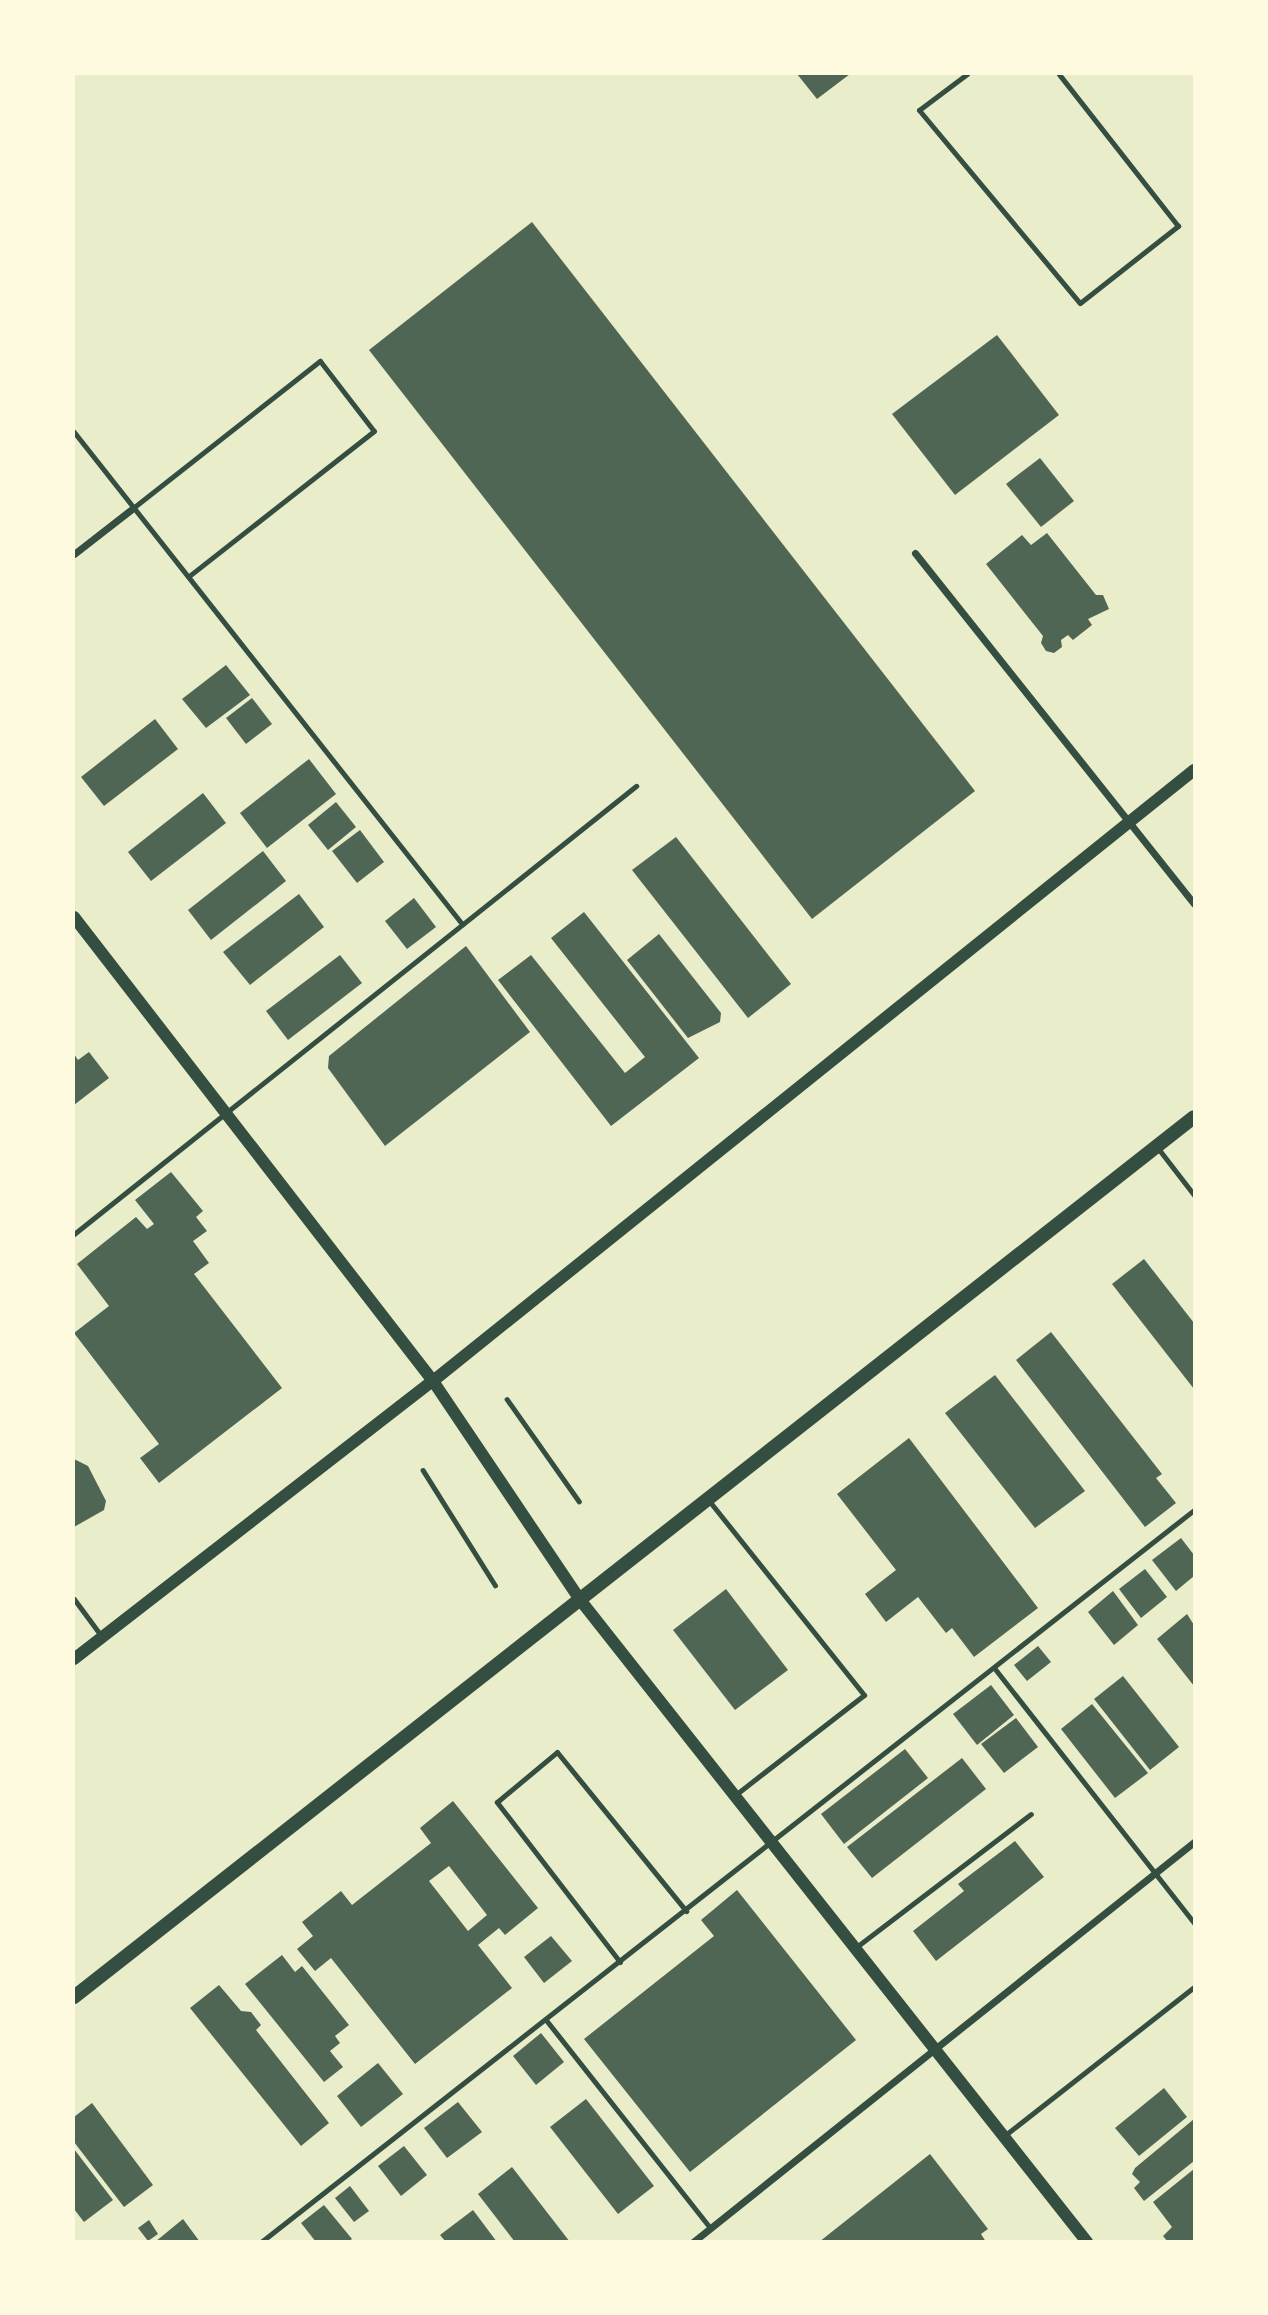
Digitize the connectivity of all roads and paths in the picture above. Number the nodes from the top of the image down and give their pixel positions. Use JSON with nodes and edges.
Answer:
{"nodes":[{"id":1,"x":967,"y":74,"type":"edge"},
{"id":2,"x":1059,"y":74,"type":"edge"},
{"id":3,"x":74,"y":432,"type":"edge"},
{"id":4,"x":133,"y":508,"type":"junction"},
{"id":5,"x":915,"y":552,"type":"dead end"},
{"id":6,"x":74,"y":554,"type":"edge"},
{"id":7,"x":188,"y":577,"type":"junction"},
{"id":8,"x":1195,"y":769,"type":"edge"},
{"id":9,"x":636,"y":786,"type":"dead end"},
{"id":10,"x":1128,"y":822,"type":"junction"},
{"id":11,"x":1195,"y":904,"type":"edge"},
{"id":12,"x":74,"y":917,"type":"edge"},
{"id":13,"x":462,"y":924,"type":"junction"},
{"id":14,"x":226,"y":1113,"type":"junction"},
{"id":15,"x":1195,"y":1117,"type":"edge"},
{"id":16,"x":1157,"y":1147,"type":"junction"},
{"id":17,"x":1195,"y":1195,"type":"edge"},
{"id":18,"x":74,"y":1234,"type":"edge"},
{"id":19,"x":433,"y":1381,"type":"junction"},
{"id":20,"x":507,"y":1399,"type":"dead end"},
{"id":21,"x":423,"y":1470,"type":"dead end"},
{"id":22,"x":709,"y":1500,"type":"junction"},
{"id":23,"x":579,"y":1501,"type":"dead end"},
{"id":24,"x":1195,"y":1510,"type":"edge"},
{"id":25,"x":495,"y":1585,"type":"dead end"},
{"id":26,"x":74,"y":1599,"type":"edge"},
{"id":27,"x":581,"y":1601,"type":"junction"},
{"id":28,"x":102,"y":1637,"type":"junction"},
{"id":29,"x":74,"y":1659,"type":"edge"},
{"id":30,"x":995,"y":1669,"type":"junction"},
{"id":31,"x":735,"y":1795,"type":"junction"},
{"id":32,"x":1031,"y":1814,"type":"dead end"},
{"id":33,"x":1195,"y":1842,"type":"edge"},
{"id":34,"x":773,"y":1843,"type":"junction"},
{"id":35,"x":1156,"y":1873,"type":"junction"},
{"id":36,"x":686,"y":1911,"type":"junction"},
{"id":37,"x":1195,"y":1923,"type":"edge"},
{"id":38,"x":855,"y":1948,"type":"junction"},
{"id":39,"x":620,"y":1962,"type":"junction"},
{"id":40,"x":1195,"y":1987,"type":"edge"},
{"id":41,"x":74,"y":1997,"type":"edge"},
{"id":42,"x":546,"y":2020,"type":"junction"},
{"id":43,"x":935,"y":2049,"type":"junction"},
{"id":44,"x":1004,"y":2136,"type":"junction"},
{"id":45,"x":709,"y":2228,"type":"junction"},
{"id":46,"x":261,"y":2242,"type":"edge"},
{"id":47,"x":693,"y":2242,"type":"edge"},
{"id":48,"x":1087,"y":2242,"type":"edge"}],
"edges":[{"from":1,"to":2,"type":"lane"},
{"from":3,"to":4,"type":"lane"},
{"from":4,"to":6,"type":"street"},
{"from":4,"to":7,"type":"lane"},
{"from":4,"to":7,"type":"lane"},
{"from":5,"to":10,"type":"street"},
{"from":7,"to":13,"type":"lane"},
{"from":8,"to":10,"type":"street"},
{"from":9,"to":13,"type":"lane"},
{"from":10,"to":11,"type":"street"},
{"from":10,"to":19,"type":"street"},
{"from":12,"to":14,"type":"street"},
{"from":13,"to":14,"type":"lane"},
{"from":14,"to":18,"type":"lane"},
{"from":14,"to":19,"type":"street"},
{"from":15,"to":16,"type":"main road"},
{"from":16,"to":17,"type":"lane"},
{"from":16,"to":22,"type":"main road"},
{"from":19,"to":27,"type":"street"},
{"from":19,"to":28,"type":"street"},
{"from":20,"to":23,"type":"path"},
{"from":21,"to":25,"type":"path"},
{"from":22,"to":27,"type":"main road"},
{"from":22,"to":31,"type":"lane"},
{"from":24,"to":30,"type":"lane"},
{"from":26,"to":28,"type":"lane"},
{"from":27,"to":31,"type":"street"},
{"from":27,"to":41,"type":"main road"},
{"from":28,"to":29,"type":"street"},
{"from":30,"to":34,"type":"lane"},
{"from":30,"to":35,"type":"lane"},
{"from":31,"to":34,"type":"street"},
{"from":32,"to":38,"type":"lane"},
{"from":33,"to":35,"type":"street"},
{"from":34,"to":36,"type":"lane"},
{"from":34,"to":38,"type":"street"},
{"from":35,"to":37,"type":"lane"},
{"from":35,"to":43,"type":"street"},
{"from":36,"to":39,"type":"lane"},
{"from":36,"to":39,"type":"lane"},
{"from":38,"to":43,"type":"street"},
{"from":39,"to":42,"type":"lane"},
{"from":40,"to":44,"type":"lane"},
{"from":42,"to":45,"type":"lane"},
{"from":42,"to":46,"type":"lane"},
{"from":43,"to":44,"type":"street"},
{"from":43,"to":45,"type":"street"},
{"from":44,"to":48,"type":"street"},
{"from":45,"to":47,"type":"street"}]}
